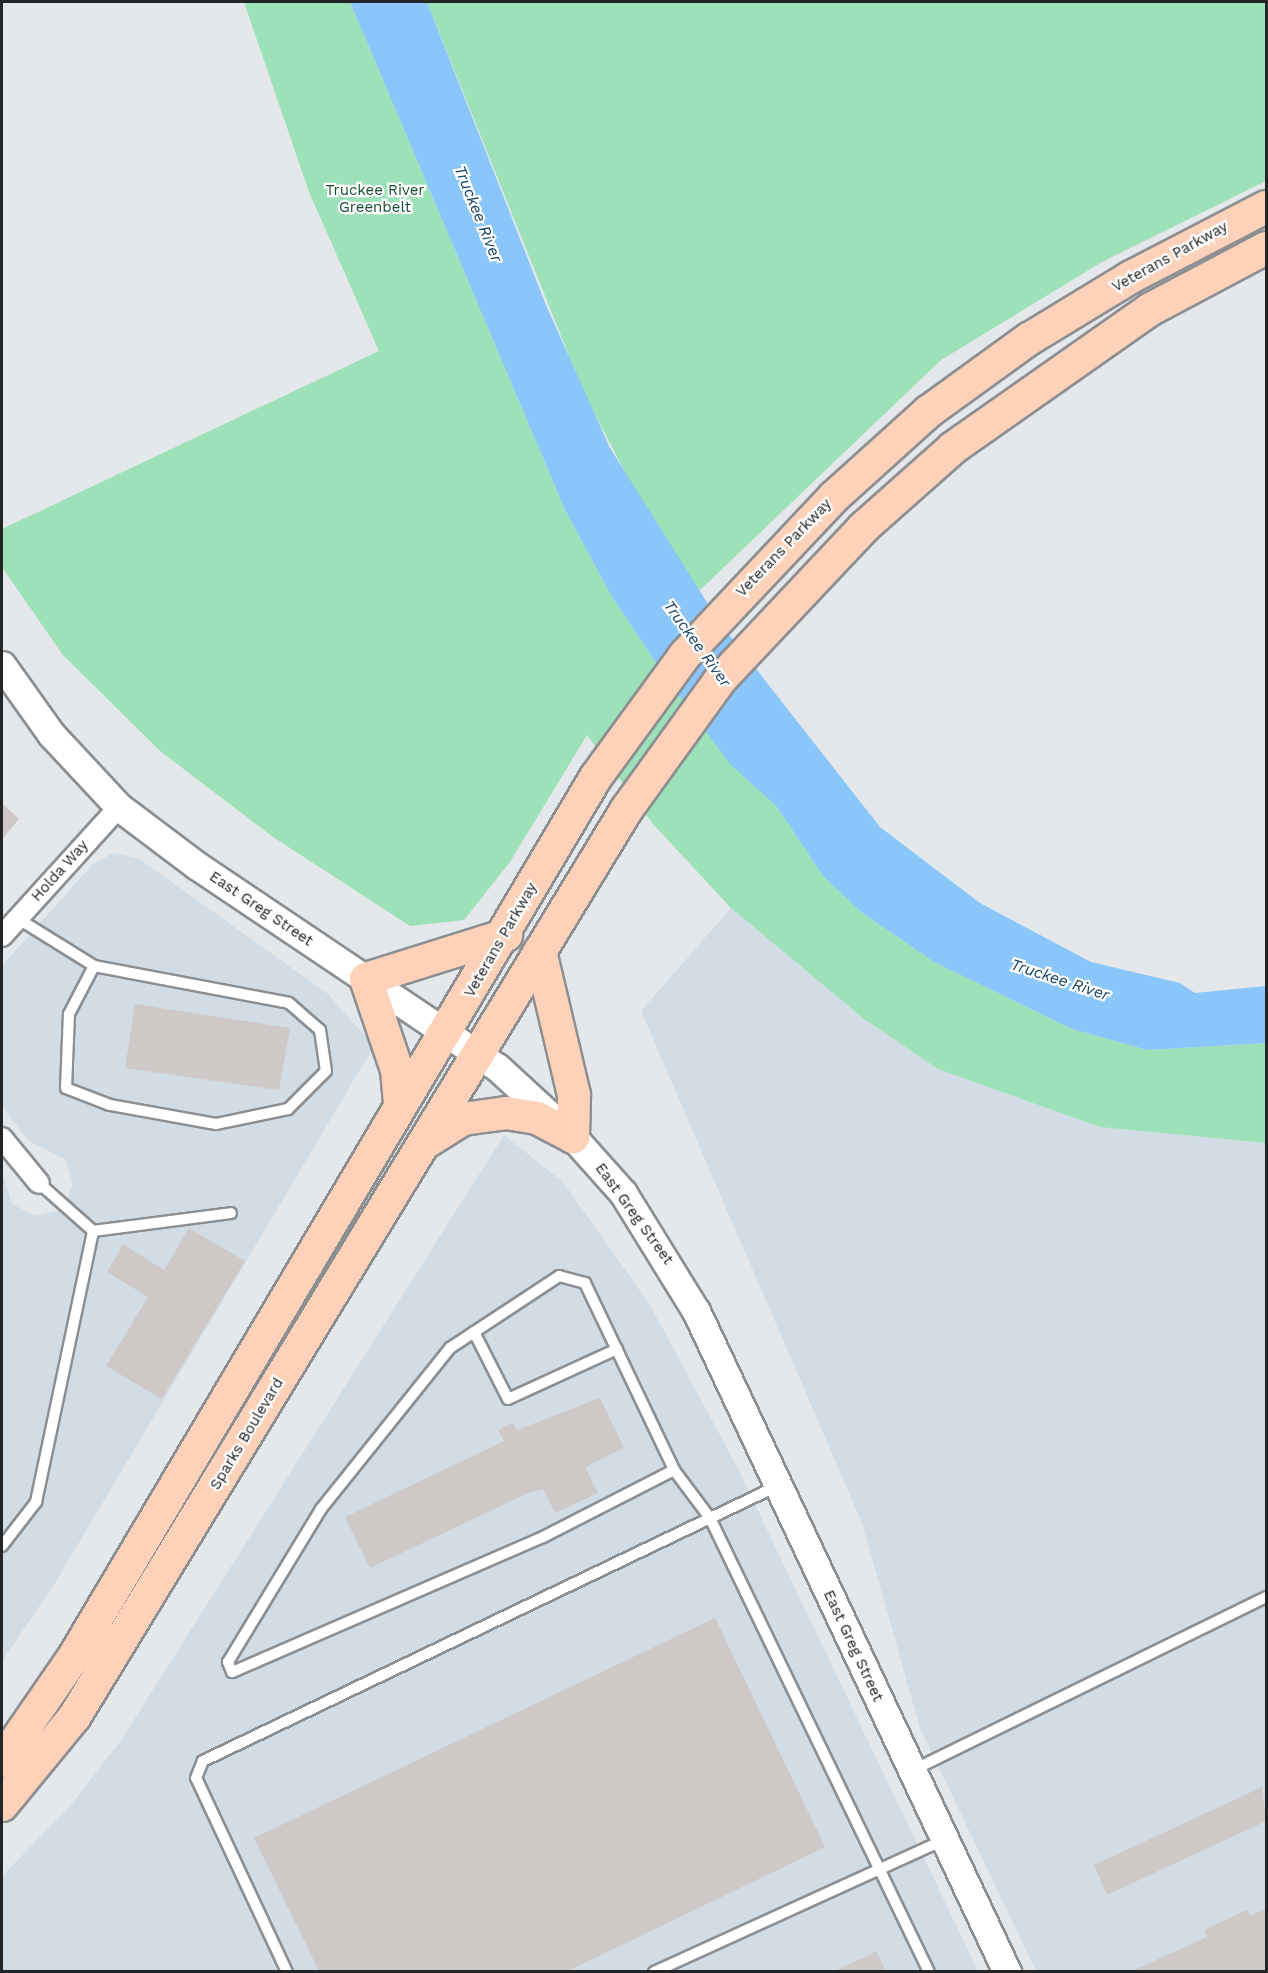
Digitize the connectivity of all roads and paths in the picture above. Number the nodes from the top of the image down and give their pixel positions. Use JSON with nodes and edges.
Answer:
{"nodes":[{"id":1,"x":1266,"y":207,"type":"edge"},
{"id":2,"x":1266,"y":248,"type":"edge"},
{"id":3,"x":3,"y":673,"type":"edge"},
{"id":4,"x":119,"y":807,"type":"junction"},
{"id":5,"x":17,"y":918,"type":"junction"},
{"id":6,"x":506,"y":935,"type":"junction"},
{"id":7,"x":2,"y":936,"type":"edge"},
{"id":8,"x":540,"y":951,"type":"junction"},
{"id":9,"x":94,"y":966,"type":"junction"},
{"id":10,"x":366,"y":979,"type":"junction"},
{"id":11,"x":446,"y":1034,"type":"junction"},
{"id":12,"x":478,"y":1053,"type":"junction"},
{"id":13,"x":400,"y":1104,"type":"junction"},
{"id":14,"x":573,"y":1137,"type":"junction"},
{"id":15,"x":2,"y":1138,"type":"edge"},
{"id":16,"x":421,"y":1147,"type":"junction"},
{"id":17,"x":39,"y":1182,"type":"joint"},
{"id":18,"x":231,"y":1213,"type":"dead end"},
{"id":19,"x":93,"y":1231,"type":"junction"},
{"id":20,"x":474,"y":1332,"type":"junction"},
{"id":21,"x":617,"y":1349,"type":"junction"},
{"id":22,"x":674,"y":1470,"type":"junction"},
{"id":23,"x":771,"y":1489,"type":"dead end"},
{"id":24,"x":710,"y":1518,"type":"junction"},
{"id":25,"x":2,"y":1546,"type":"edge"},
{"id":26,"x":1266,"y":1597,"type":"edge"},
{"id":27,"x":2,"y":1761,"type":"edge"},
{"id":28,"x":911,"y":1771,"type":"junction"},
{"id":29,"x":2,"y":1805,"type":"edge"},
{"id":30,"x":944,"y":1840,"type":"junction"},
{"id":31,"x":880,"y":1869,"type":"junction"},
{"id":32,"x":287,"y":1971,"type":"edge"},
{"id":33,"x":654,"y":1971,"type":"edge"},
{"id":34,"x":929,"y":1971,"type":"edge"},
{"id":35,"x":1007,"y":1971,"type":"edge"}],
"edges":[{"from":1,"to":6,"type":"main road","name":"Veterans Parkway"},
{"from":2,"to":8,"type":"main road"},
{"from":3,"to":4,"type":"main road","name":"East Greg Street"},
{"from":4,"to":5,"type":"street","name":"Holda Way"},
{"from":4,"to":10,"type":"main road","name":"East Greg Street"},
{"from":5,"to":7,"type":"street","name":"Holda Way"},
{"from":5,"to":9,"type":"lane"},
{"from":6,"to":10,"type":"main road"},
{"from":6,"to":11,"type":"main road","name":"Veterans Parkway"},
{"from":8,"to":12,"type":"main road"},
{"from":8,"to":14,"type":"main road"},
{"from":9,"to":9,"type":"lane"},
{"from":10,"to":11,"type":"main road","name":"East Greg Street"},
{"from":10,"to":13,"type":"main road"},
{"from":11,"to":12,"type":"main road","name":"East Greg Street"},
{"from":11,"to":13,"type":"main road"},
{"from":12,"to":14,"type":"main road","name":"East Greg Street"},
{"from":12,"to":16,"type":"main road","name":"Sparks Boulevard"},
{"from":13,"to":27,"type":"main road"},
{"from":14,"to":16,"type":"main road"},
{"from":14,"to":28,"type":"main road","name":"East Greg Street"},
{"from":15,"to":17,"type":"street"},
{"from":16,"to":29,"type":"main road","name":"Sparks Boulevard"},
{"from":17,"to":19,"type":"lane"},
{"from":18,"to":19,"type":"lane"},
{"from":19,"to":25,"type":"lane"},
{"from":20,"to":21,"type":"lane"},
{"from":20,"to":21,"type":"lane"},
{"from":20,"to":22,"type":"lane"},
{"from":21,"to":22,"type":"lane"},
{"from":22,"to":24,"type":"lane"},
{"from":23,"to":24,"type":"lane"},
{"from":24,"to":31,"type":"lane"},
{"from":24,"to":32,"type":"lane"},
{"from":26,"to":28,"type":"lane"},
{"from":28,"to":30,"type":"main road","name":"East Greg Street"},
{"from":30,"to":31,"type":"lane"},
{"from":30,"to":35,"type":"main road","name":"East Greg Street"},
{"from":31,"to":33,"type":"lane"},
{"from":31,"to":34,"type":"lane"}]}
